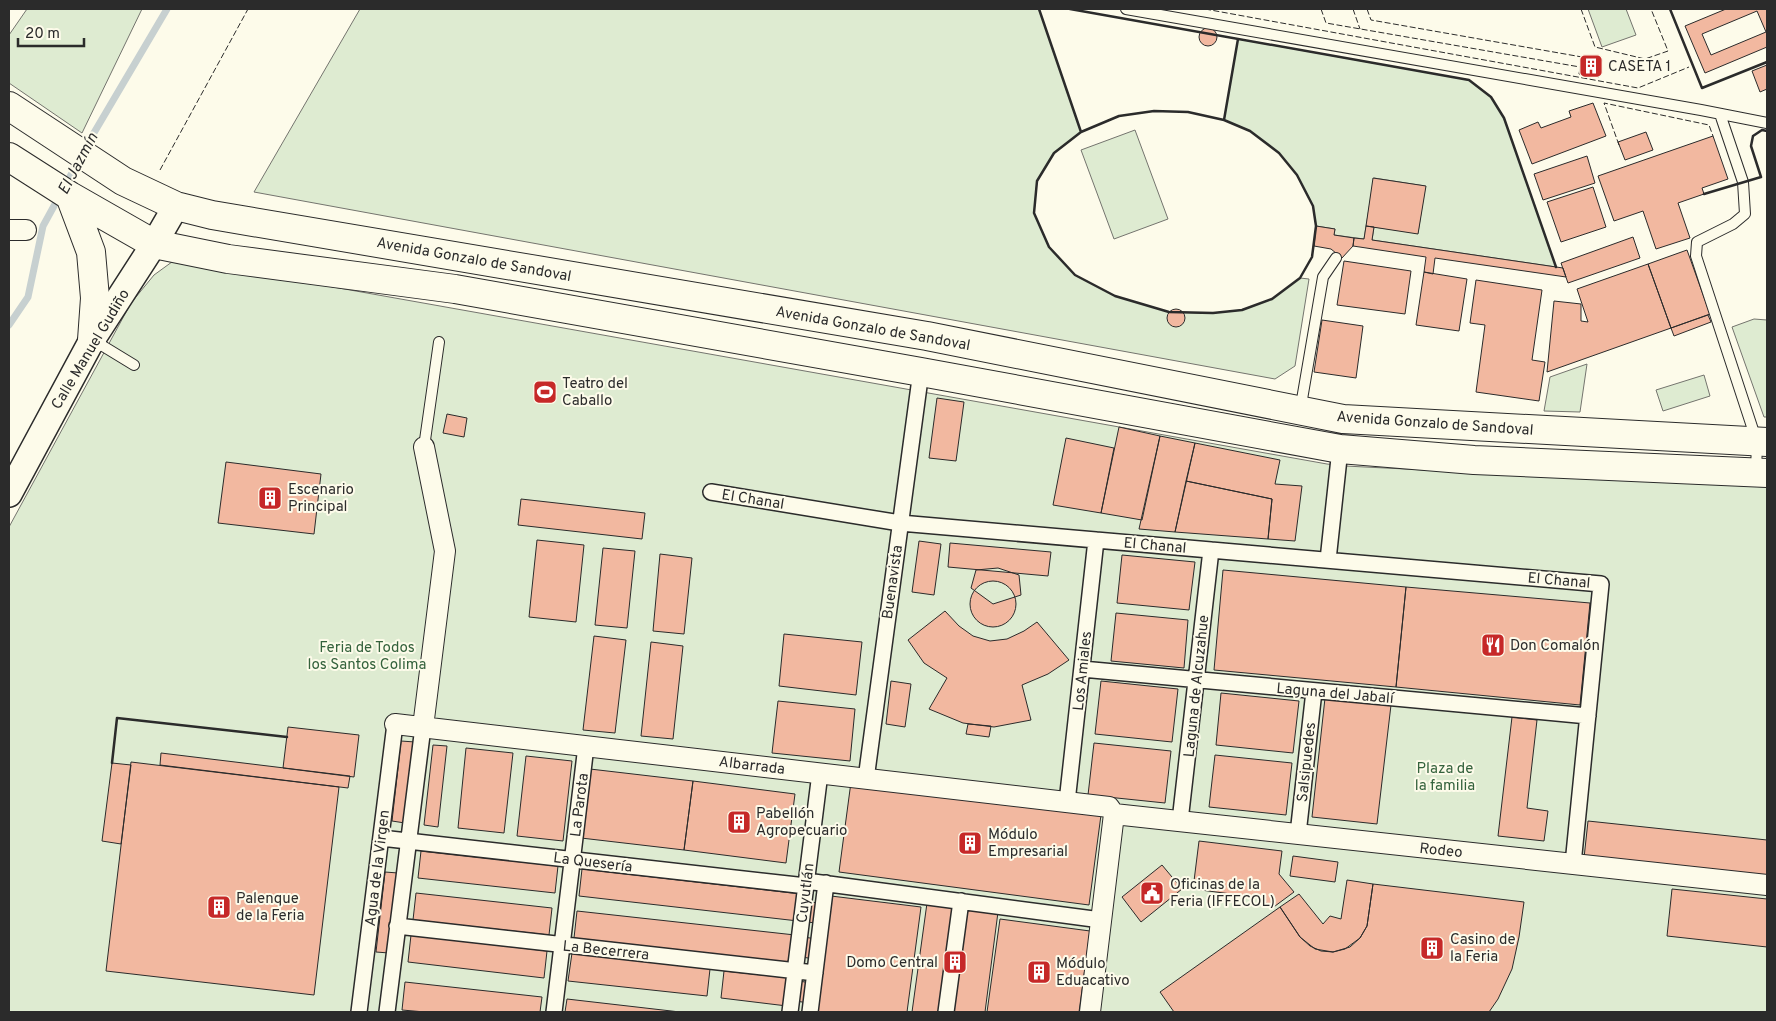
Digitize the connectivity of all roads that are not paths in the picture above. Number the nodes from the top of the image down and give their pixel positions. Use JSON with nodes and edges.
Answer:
{"nodes":[{"id":1,"x":1126,"y":9,"type":"edge"},
{"id":2,"x":9,"y":106,"type":"edge"},
{"id":3,"x":1720,"y":114,"type":"junction"},
{"id":4,"x":1767,"y":123,"type":"edge"},
{"id":5,"x":9,"y":157,"type":"edge"},
{"id":6,"x":62,"y":191,"type":"junction"},
{"id":7,"x":176,"y":206,"type":"junction"},
{"id":8,"x":154,"y":244,"type":"junction"},
{"id":9,"x":1336,"y":258,"type":"dead end"},
{"id":10,"x":92,"y":340,"type":"junction"},
{"id":11,"x":439,"y":342,"type":"dead end"},
{"id":12,"x":134,"y":365,"type":"dead end"},
{"id":13,"x":919,"y":386,"type":"dead end"},
{"id":14,"x":1300,"y":411,"type":"junction"},
{"id":15,"x":1343,"y":419,"type":"junction"},
{"id":16,"x":1762,"y":442,"type":"edge"},
{"id":17,"x":424,"y":447,"type":"joint"},
{"id":18,"x":1340,"y":450,"type":"junction"},
{"id":19,"x":1762,"y":473,"type":"edge"},
{"id":20,"x":711,"y":492,"type":"dead end"},
{"id":21,"x":9,"y":494,"type":"edge"},
{"id":22,"x":900,"y":523,"type":"junction"},
{"id":23,"x":1096,"y":540,"type":"junction"},
{"id":24,"x":1211,"y":550,"type":"junction"},
{"id":25,"x":1328,"y":560,"type":"junction"},
{"id":26,"x":1082,"y":669,"type":"junction"},
{"id":27,"x":1196,"y":680,"type":"junction"},
{"id":28,"x":1314,"y":690,"type":"junction"},
{"id":29,"x":1588,"y":716,"type":"junction"},
{"id":30,"x":395,"y":724,"type":"joint"},
{"id":31,"x":422,"y":727,"type":"junction"},
{"id":32,"x":586,"y":746,"type":"junction"},
{"id":33,"x":820,"y":773,"type":"junction"},
{"id":34,"x":866,"y":778,"type":"junction"},
{"id":35,"x":1068,"y":802,"type":"junction"},
{"id":36,"x":1112,"y":810,"type":"junction"},
{"id":37,"x":1180,"y":821,"type":"junction"},
{"id":38,"x":1298,"y":834,"type":"junction"},
{"id":39,"x":381,"y":838,"type":"junction"},
{"id":40,"x":408,"y":841,"type":"junction"},
{"id":41,"x":572,"y":860,"type":"junction"},
{"id":42,"x":1573,"y":864,"type":"junction"},
{"id":43,"x":826,"y":883,"type":"junction"},
{"id":44,"x":806,"y":884,"type":"junction"},
{"id":45,"x":1767,"y":885,"type":"edge"},
{"id":46,"x":961,"y":901,"type":"junction"},
{"id":47,"x":1101,"y":920,"type":"junction"},
{"id":48,"x":397,"y":926,"type":"junction"},
{"id":49,"x":562,"y":945,"type":"junction"},
{"id":50,"x":795,"y":970,"type":"junction"},
{"id":51,"x":814,"y":973,"type":"junction"},
{"id":52,"x":359,"y":1012,"type":"edge"},
{"id":53,"x":387,"y":1012,"type":"edge"},
{"id":54,"x":554,"y":1012,"type":"edge"},
{"id":55,"x":790,"y":1012,"type":"edge"},
{"id":56,"x":810,"y":1012,"type":"edge"},
{"id":57,"x":946,"y":1012,"type":"edge"},
{"id":58,"x":1090,"y":1012,"type":"edge"}],
"edges":[{"from":1,"to":3,"type":"lane"},
{"from":2,"to":7,"type":"main road","name":"Avenida Gonzalo de Sandoval"},
{"from":3,"to":4,"type":"lane"},
{"from":3,"to":16,"type":"lane"},
{"from":5,"to":6,"type":"main road"},
{"from":6,"to":8,"type":"main road"},
{"from":6,"to":10,"type":"main road"},
{"from":7,"to":8,"type":"street","name":"Calle Manuel Gudiño"},
{"from":7,"to":14,"type":"main road","name":"Avenida Gonzalo de Sandoval"},
{"from":8,"to":10,"type":"street","name":"Calle Manuel Gudiño"},
{"from":8,"to":18,"type":"main road"},
{"from":9,"to":14,"type":"lane"},
{"from":10,"to":12,"type":"lane"},
{"from":10,"to":21,"type":"street","name":"Calle Manuel Gudiño"},
{"from":11,"to":17,"type":"lane"},
{"from":13,"to":22,"type":"street","name":"Buenavista"},
{"from":14,"to":15,"type":"main road","name":"Avenida Gonzalo de Sandoval"},
{"from":15,"to":16,"type":"main road","name":"Avenida Gonzalo de Sandoval"},
{"from":15,"to":18,"type":"street"},
{"from":16,"to":19,"type":"lane"},
{"from":17,"to":31,"type":"street"},
{"from":18,"to":19,"type":"main road"},
{"from":18,"to":25,"type":"street"},
{"from":20,"to":22,"type":"street","name":"El Chanal"},
{"from":22,"to":23,"type":"street","name":"El Chanal"},
{"from":22,"to":34,"type":"street","name":"Buenavista"},
{"from":23,"to":24,"type":"street","name":"El Chanal"},
{"from":23,"to":26,"type":"street","name":"Los Amiales"},
{"from":24,"to":25,"type":"street","name":"El Chanal"},
{"from":24,"to":27,"type":"street","name":"Laguna de Alcuzahue"},
{"from":25,"to":29,"type":"street","name":"El Chanal"},
{"from":26,"to":27,"type":"street","name":"Laguna del Jabalí"},
{"from":26,"to":35,"type":"street","name":"Los Amiales"},
{"from":27,"to":28,"type":"street","name":"Laguna del Jabalí"},
{"from":27,"to":37,"type":"street","name":"Laguna de Alcuzahue"},
{"from":28,"to":29,"type":"street","name":"Laguna del Jabalí"},
{"from":28,"to":38,"type":"street","name":"Salsipuedes"},
{"from":29,"to":42,"type":"street"},
{"from":30,"to":31,"type":"street","name":"Albarrada"},
{"from":30,"to":39,"type":"street","name":"Agua de la Virgen"},
{"from":31,"to":32,"type":"street","name":"Albarrada"},
{"from":31,"to":40,"type":"street","name":"Agua de la Virgen"},
{"from":32,"to":33,"type":"street","name":"Albarrada"},
{"from":32,"to":41,"type":"street","name":"La Parota"},
{"from":33,"to":34,"type":"street","name":"Albarrada"},
{"from":33,"to":44,"type":"street","name":"Cuyutlán"},
{"from":34,"to":35,"type":"street","name":"Albarrada"},
{"from":35,"to":36,"type":"street","name":"Albarrada"},
{"from":36,"to":37,"type":"street","name":"Rodeo"},
{"from":36,"to":47,"type":"street"},
{"from":37,"to":38,"type":"street","name":"Rodeo"},
{"from":38,"to":42,"type":"street","name":"Rodeo"},
{"from":39,"to":40,"type":"street","name":"La Quesería"},
{"from":39,"to":52,"type":"street","name":"Agua de la Virgen"},
{"from":40,"to":41,"type":"street","name":"La Quesería"},
{"from":40,"to":48,"type":"street","name":"Agua de la Virgen"},
{"from":41,"to":44,"type":"street","name":"La Quesería"},
{"from":41,"to":49,"type":"street","name":"La Parota"},
{"from":42,"to":45,"type":"street","name":"Rodeo"},
{"from":43,"to":44,"type":"street","name":"La Quesería"},
{"from":43,"to":46,"type":"street","name":"La Quesería"},
{"from":43,"to":51,"type":"street","name":"Cuyutlán"},
{"from":44,"to":50,"type":"street","name":"Cuyutlán"},
{"from":46,"to":47,"type":"street","name":"La Quesería"},
{"from":46,"to":57,"type":"street"},
{"from":47,"to":58,"type":"street"},
{"from":48,"to":49,"type":"street","name":"La Becerrera"},
{"from":48,"to":53,"type":"street","name":"Agua de la Virgen"},
{"from":49,"to":50,"type":"street","name":"La Becerrera"},
{"from":49,"to":54,"type":"street","name":"La Parota"},
{"from":50,"to":51,"type":"street","name":"La Becerrera"},
{"from":50,"to":55,"type":"street","name":"Cuyutlán"},
{"from":51,"to":56,"type":"street","name":"Cuyutlán"}]}
